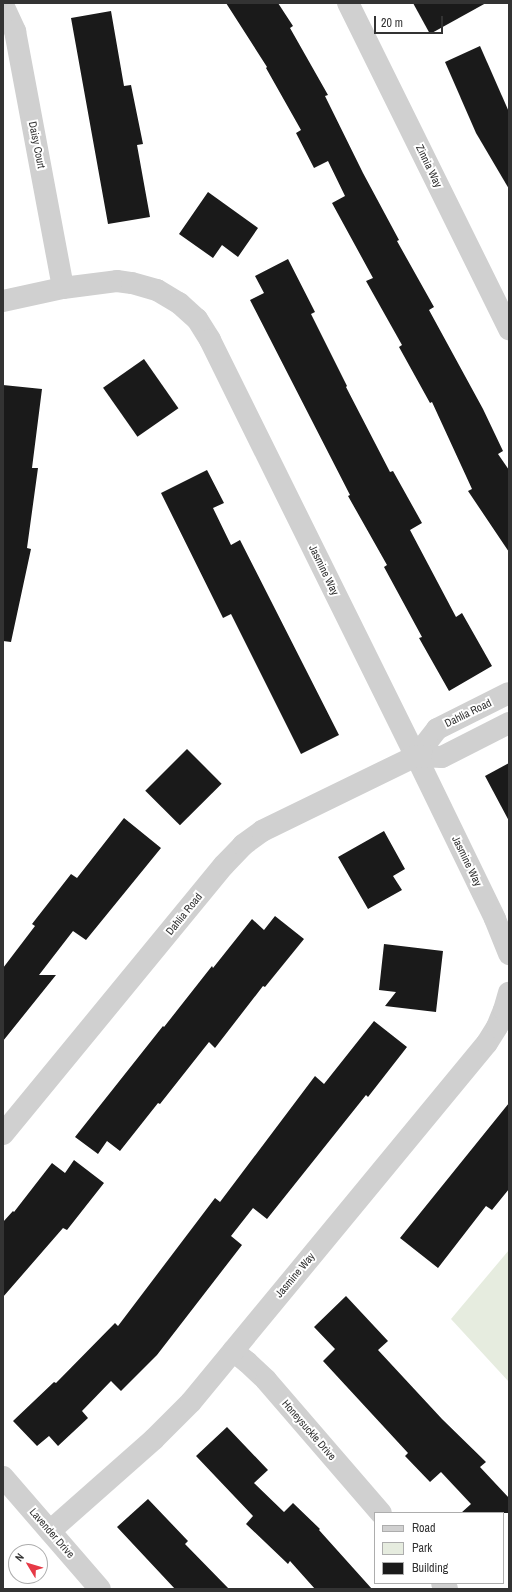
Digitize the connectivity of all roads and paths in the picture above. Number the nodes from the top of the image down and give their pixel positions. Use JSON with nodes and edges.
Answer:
{"nodes":[{"id":1,"x":348,"y":3,"type":"edge"},
{"id":2,"x":3,"y":5,"type":"edge"},
{"id":3,"x":63,"y":288,"type":"junction"},
{"id":4,"x":3,"y":301,"type":"edge"},
{"id":5,"x":509,"y":330,"type":"edge"},
{"id":6,"x":509,"y":693,"type":"edge"},
{"id":7,"x":509,"y":723,"type":"edge"},
{"id":8,"x":416,"y":756,"type":"junction"},
{"id":9,"x":509,"y":954,"type":"edge"},
{"id":10,"x":509,"y":993,"type":"edge"},
{"id":11,"x":3,"y":1134,"type":"edge"},
{"id":12,"x":233,"y":1351,"type":"junction"},
{"id":13,"x":3,"y":1477,"type":"edge"},
{"id":14,"x":380,"y":1512,"type":"edge"},
{"id":15,"x":50,"y":1531,"type":"junction"},
{"id":16,"x":100,"y":1589,"type":"edge"}],
"edges":[{"from":1,"to":5,"type":"street","name":"Zinnia Way"},
{"from":2,"to":3,"type":"street","name":"Daisy Court"},
{"from":3,"to":4,"type":"street"},
{"from":3,"to":8,"type":"street","name":"Jasmine Way"},
{"from":6,"to":8,"type":"street","name":"Dahlia Road"},
{"from":7,"to":8,"type":"street","name":"Dahlia Road"},
{"from":8,"to":9,"type":"street","name":"Jasmine Way"},
{"from":8,"to":11,"type":"street","name":"Dahlia Road"},
{"from":10,"to":12,"type":"street","name":"Jasmine Way"},
{"from":12,"to":14,"type":"street","name":"Honeysuckle Drive"},
{"from":12,"to":15,"type":"street","name":"Jasmine Way"},
{"from":13,"to":15,"type":"street","name":"Lavender Drive"},
{"from":15,"to":16,"type":"street","name":"Lavender Drive"}]}
